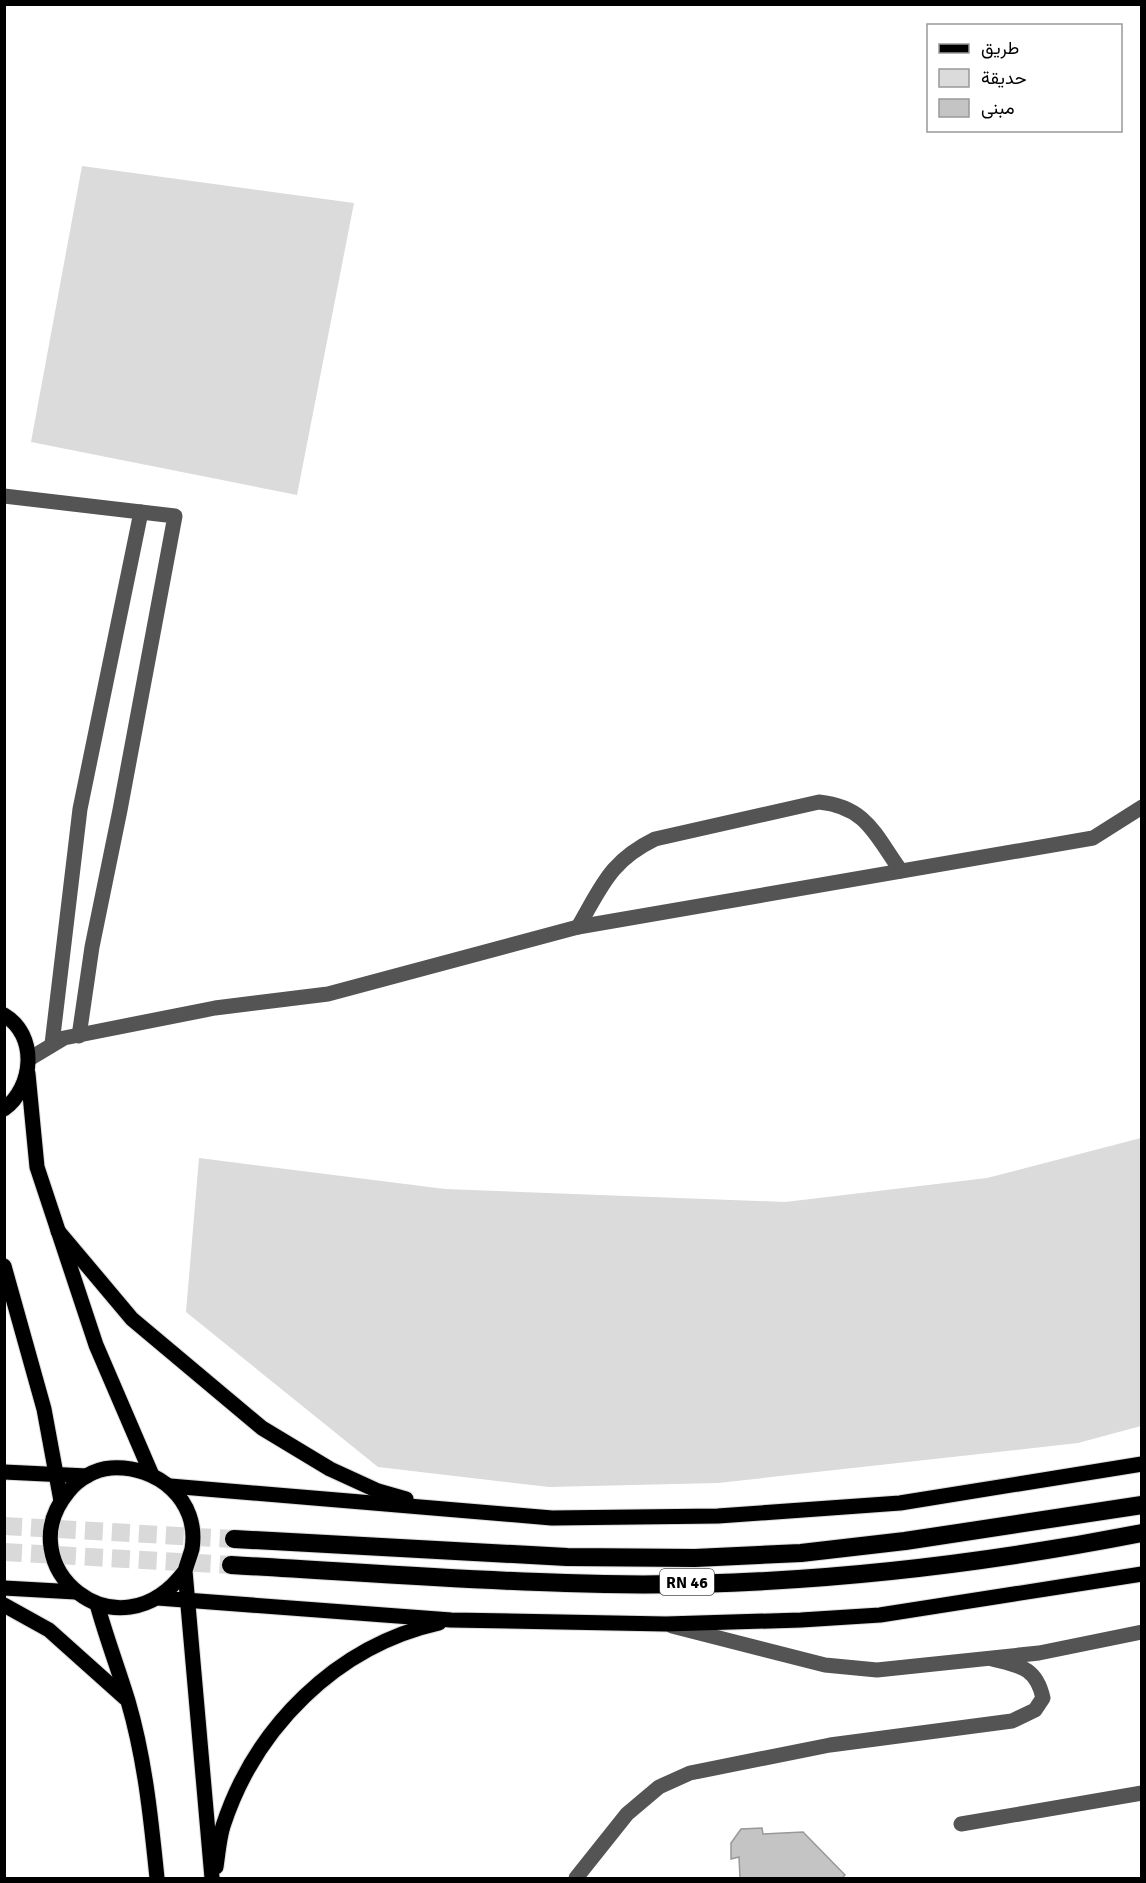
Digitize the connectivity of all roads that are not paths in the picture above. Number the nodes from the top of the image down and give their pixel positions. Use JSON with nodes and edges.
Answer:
{"nodes":[{"id":1,"x":4,"y":496,"type":"edge"},
{"id":2,"x":141,"y":512,"type":"junction"},
{"id":3,"x":1142,"y":807,"type":"edge"},
{"id":4,"x":901,"y":871,"type":"junction"},
{"id":5,"x":578,"y":927,"type":"junction"},
{"id":6,"x":4,"y":1015,"type":"edge"},
{"id":7,"x":80,"y":1036,"type":"junction"},
{"id":8,"x":52,"y":1044,"type":"junction"},
{"id":9,"x":28,"y":1066,"type":"junction"},
{"id":10,"x":4,"y":1109,"type":"edge"},
{"id":11,"x":58,"y":1231,"type":"junction"},
{"id":12,"x":4,"y":1266,"type":"edge"},
{"id":13,"x":1142,"y":1464,"type":"edge"},
{"id":14,"x":4,"y":1472,"type":"edge"},
{"id":15,"x":151,"y":1473,"type":"junction"},
{"id":16,"x":57,"y":1475,"type":"junction"},
{"id":17,"x":87,"y":1476,"type":"junction"},
{"id":18,"x":170,"y":1486,"type":"junction"},
{"id":19,"x":61,"y":1501,"type":"junction"},
{"id":20,"x":1142,"y":1504,"type":"edge"},
{"id":21,"x":438,"y":1509,"type":"junction"},
{"id":22,"x":1142,"y":1533,"type":"edge"},
{"id":23,"x":234,"y":1539,"type":"tunnel mouth"},
{"id":24,"x":231,"y":1565,"type":"tunnel mouth"},
{"id":25,"x":184,"y":1571,"type":"junction"},
{"id":26,"x":1142,"y":1574,"type":"edge"},
{"id":27,"x":4,"y":1588,"type":"edge"},
{"id":28,"x":76,"y":1592,"type":"junction"},
{"id":29,"x":158,"y":1598,"type":"junction"},
{"id":30,"x":187,"y":1600,"type":"junction"},
{"id":31,"x":98,"y":1604,"type":"junction"},
{"id":32,"x":4,"y":1605,"type":"edge"},
{"id":33,"x":451,"y":1620,"type":"junction"},
{"id":34,"x":666,"y":1624,"type":"junction"},
{"id":35,"x":1142,"y":1632,"type":"edge"},
{"id":36,"x":992,"y":1659,"type":"junction"},
{"id":37,"x":128,"y":1701,"type":"junction"},
{"id":38,"x":1142,"y":1793,"type":"edge"},
{"id":39,"x":961,"y":1824,"type":"dead end"},
{"id":40,"x":157,"y":1878,"type":"edge"},
{"id":41,"x":213,"y":1878,"type":"edge"},
{"id":42,"x":576,"y":1878,"type":"edge"}],
"edges":[{"from":1,"to":2,"type":"street"},
{"from":2,"to":7,"type":"street"},
{"from":2,"to":8,"type":"street"},
{"from":3,"to":4,"type":"street"},
{"from":4,"to":5,"type":"street"},
{"from":4,"to":5,"type":"street"},
{"from":5,"to":7,"type":"street"},
{"from":6,"to":9,"type":"main road"},
{"from":7,"to":8,"type":"street"},
{"from":8,"to":9,"type":"street"},
{"from":9,"to":10,"type":"main road"},
{"from":9,"to":11,"type":"main road"},
{"from":11,"to":15,"type":"main road"},
{"from":11,"to":21,"type":"main road"},
{"from":12,"to":16,"type":"main road"},
{"from":13,"to":21,"type":"main road"},
{"from":14,"to":16,"type":"main road"},
{"from":15,"to":17,"type":"main road"},
{"from":15,"to":18,"type":"main road"},
{"from":16,"to":17,"type":"main road"},
{"from":16,"to":19,"type":"main road"},
{"from":17,"to":19,"type":"main road"},
{"from":18,"to":21,"type":"main road"},
{"from":18,"to":25,"type":"main road"},
{"from":19,"to":28,"type":"main road"},
{"from":20,"to":23,"type":"highway","number":"RN 46"},
{"from":22,"to":24,"type":"highway","number":"RN 46"},
{"from":25,"to":29,"type":"main road"},
{"from":25,"to":30,"type":"main road"},
{"from":26,"to":34,"type":"main road"},
{"from":27,"to":28,"type":"main road"},
{"from":28,"to":31,"type":"main road"},
{"from":29,"to":30,"type":"main road"},
{"from":29,"to":31,"type":"main road"},
{"from":30,"to":33,"type":"main road"},
{"from":30,"to":41,"type":"main road"},
{"from":31,"to":37,"type":"main road"},
{"from":32,"to":37,"type":"main road"},
{"from":33,"to":34,"type":"main road"},
{"from":33,"to":41,"type":"main road"},
{"from":34,"to":36,"type":"street"},
{"from":35,"to":36,"type":"street"},
{"from":36,"to":42,"type":"street"},
{"from":37,"to":40,"type":"main road"},
{"from":38,"to":39,"type":"street"}]}
